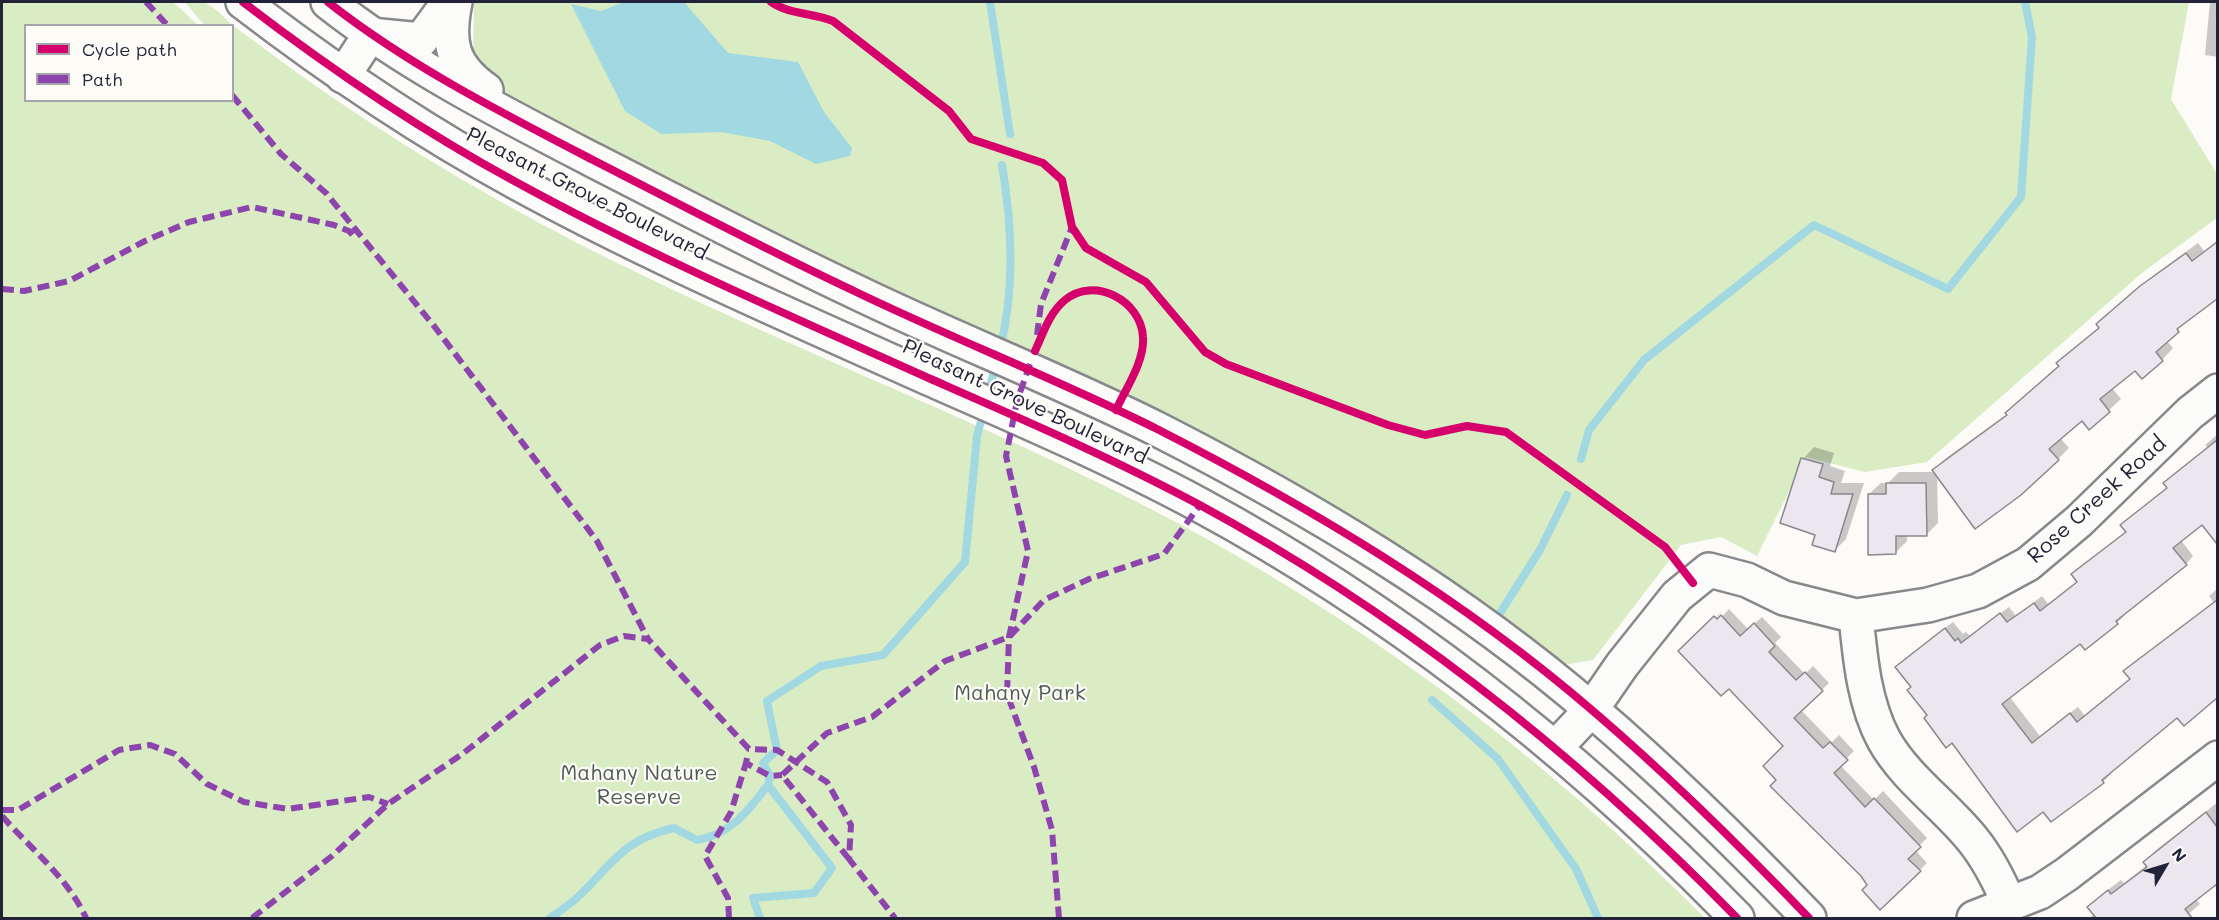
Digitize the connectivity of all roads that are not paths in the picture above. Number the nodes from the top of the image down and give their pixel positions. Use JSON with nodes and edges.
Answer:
{"nodes":[{"id":1,"x":243,"y":2,"type":"edge"},
{"id":2,"x":328,"y":2,"type":"edge"},
{"id":3,"x":356,"y":2,"type":"edge"},
{"id":4,"x":449,"y":2,"type":"edge"},
{"id":5,"x":455,"y":2,"type":"edge"},
{"id":6,"x":370,"y":35,"type":"junction"},
{"id":7,"x":343,"y":76,"type":"junction"},
{"id":8,"x":545,"y":135,"type":"junction"},
{"id":9,"x":2217,"y":391,"type":"edge"},
{"id":10,"x":1856,"y":616,"type":"junction"},
{"id":11,"x":1591,"y":710,"type":"junction"},
{"id":12,"x":1555,"y":748,"type":"junction"},
{"id":13,"x":2217,"y":758,"type":"edge"},
{"id":14,"x":2009,"y":903,"type":"junction"},
{"id":15,"x":1737,"y":918,"type":"edge"},
{"id":16,"x":1809,"y":918,"type":"edge"},
{"id":17,"x":1974,"y":918,"type":"edge"}],
"edges":[{"from":1,"to":7,"type":"main road","name":"Pleasant Grove Boulevard"},
{"from":2,"to":6,"type":"main road","name":"Pleasant Grove Boulevard"},
{"from":3,"to":6,"type":"main road"},
{"from":4,"to":6,"type":"main road"},
{"from":5,"to":8,"type":"main road"},
{"from":6,"to":7,"type":"main road"},
{"from":6,"to":8,"type":"main road","name":"Pleasant Grove Boulevard"},
{"from":7,"to":12,"type":"main road","name":"Pleasant Grove Boulevard"},
{"from":8,"to":11,"type":"main road","name":"Pleasant Grove Boulevard"},
{"from":9,"to":10,"type":"main road","name":"Rose Creek Road"},
{"from":10,"to":11,"type":"main road","name":"Rose Creek Road"},
{"from":10,"to":14,"type":"main road"},
{"from":11,"to":12,"type":"main road","name":"Rose Creek Road"},
{"from":11,"to":16,"type":"main road","name":"Pleasant Grove Boulevard"},
{"from":12,"to":15,"type":"main road","name":"Pleasant Grove Boulevard"},
{"from":13,"to":14,"type":"main road"},
{"from":14,"to":17,"type":"main road"}]}
